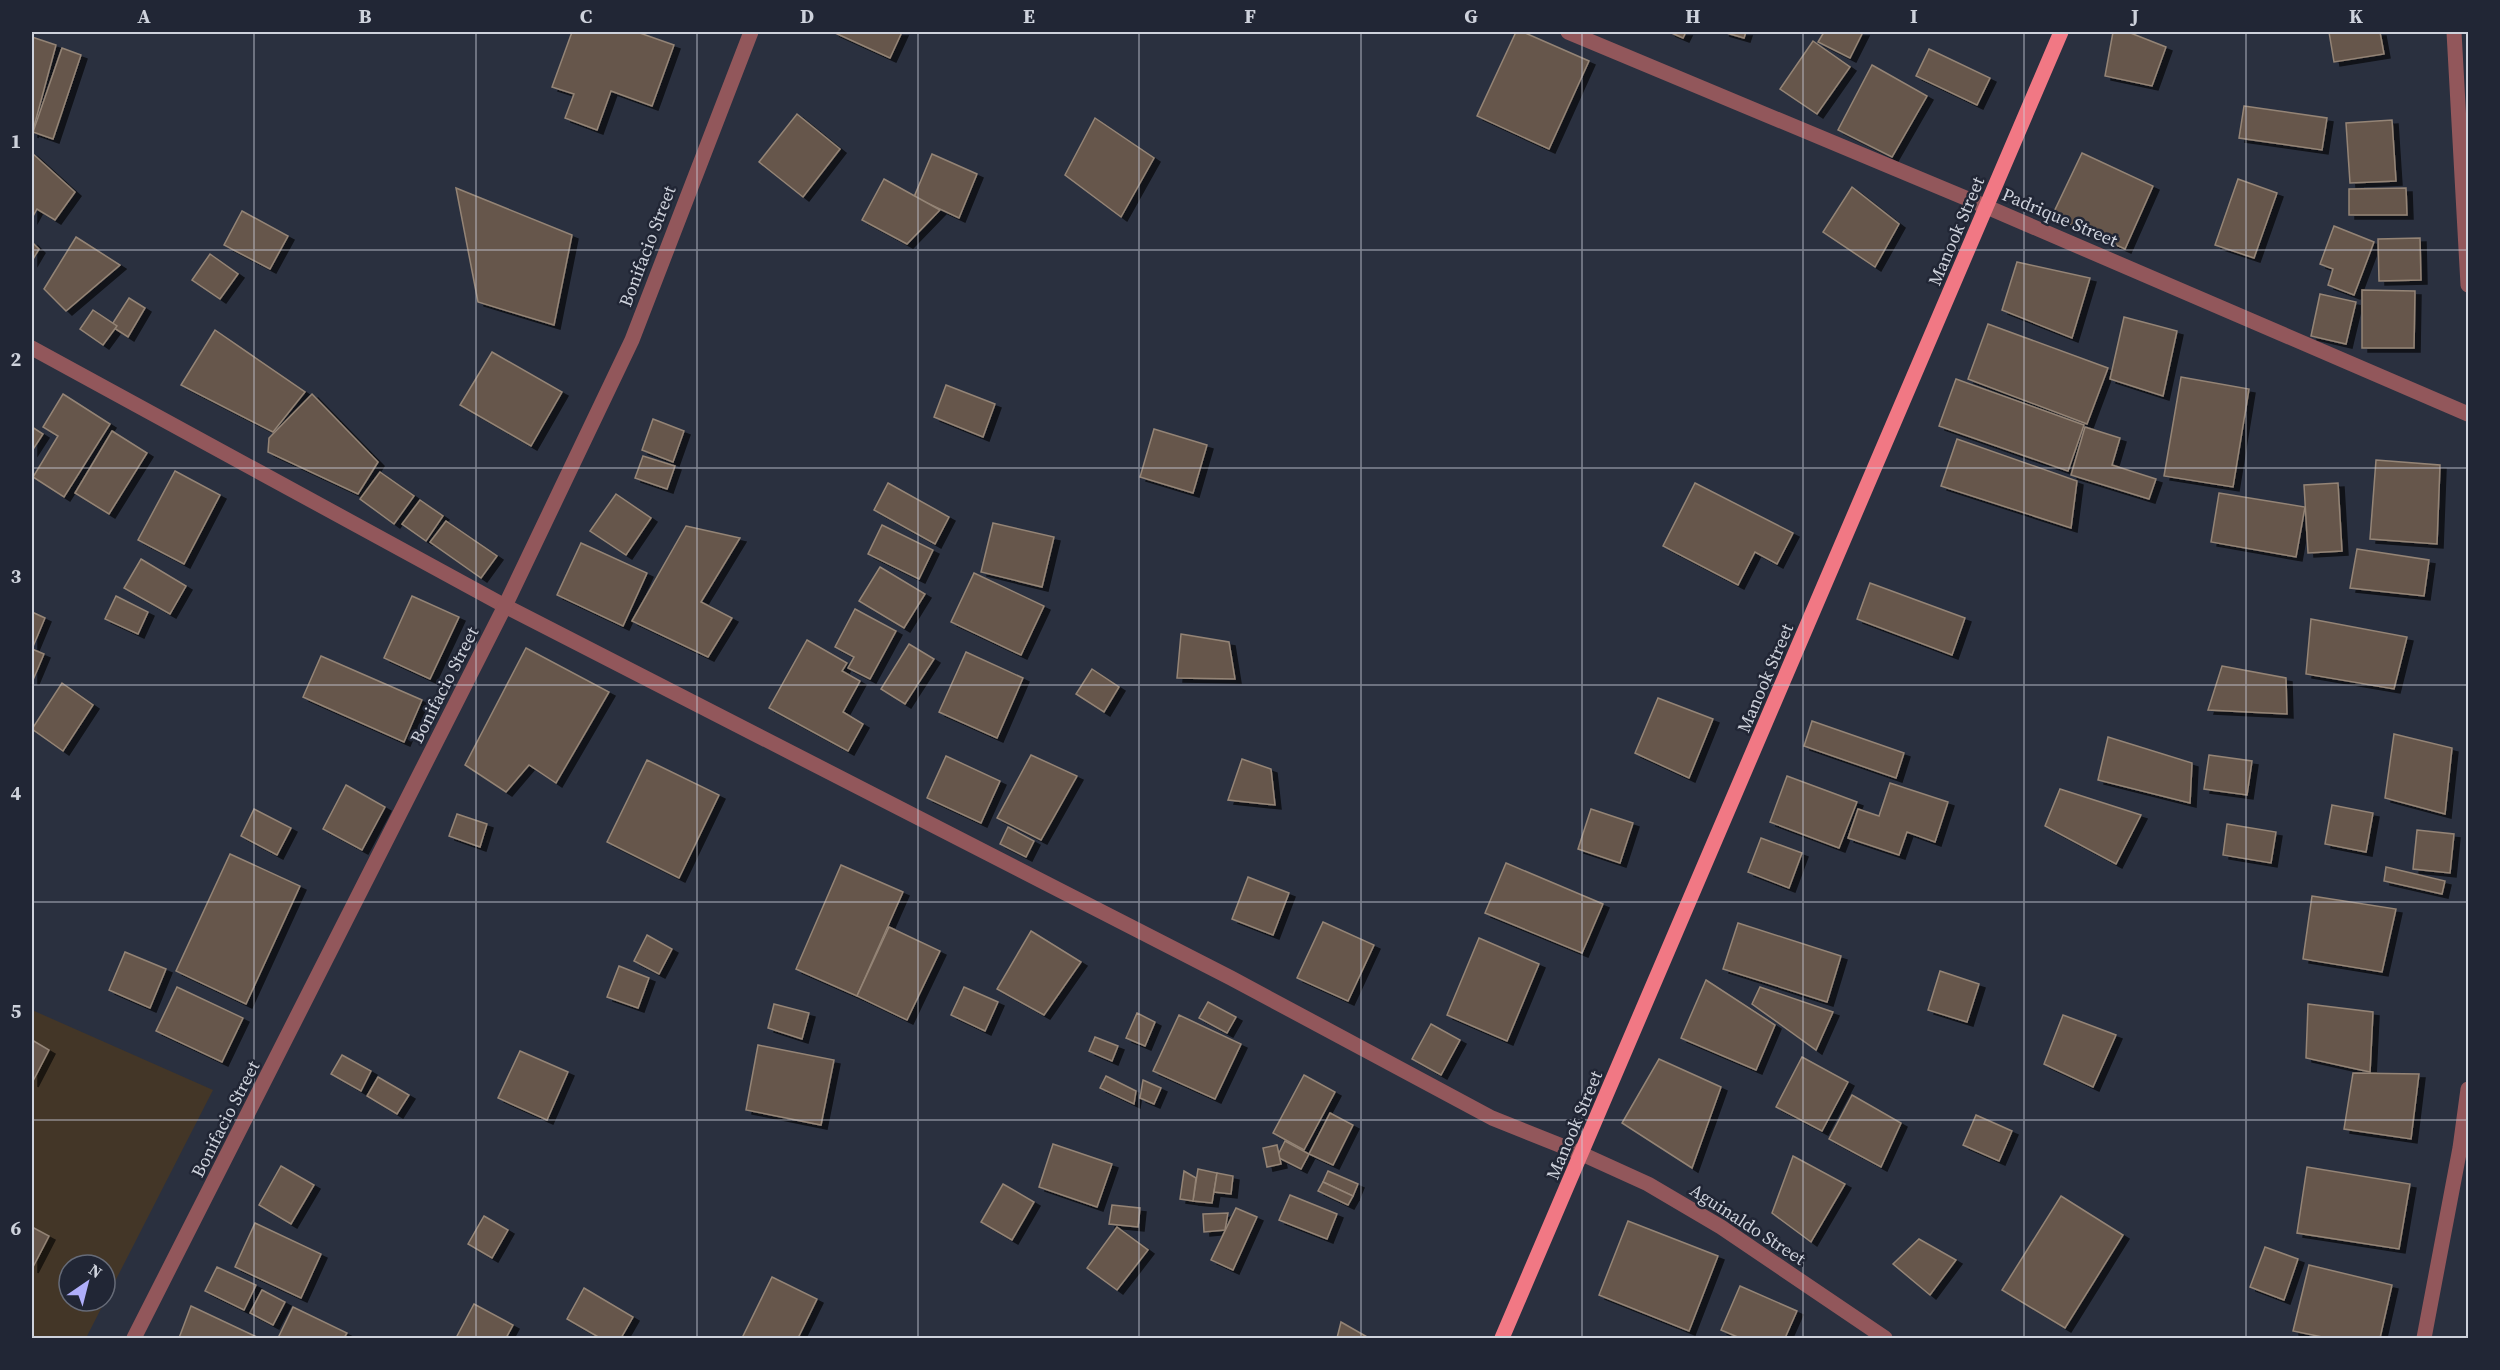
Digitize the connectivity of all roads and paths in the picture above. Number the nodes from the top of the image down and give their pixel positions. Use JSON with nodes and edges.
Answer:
{"nodes":[{"id":1,"x":750,"y":32,"type":"edge"},
{"id":2,"x":1568,"y":32,"type":"edge"},
{"id":3,"x":2061,"y":32,"type":"edge"},
{"id":4,"x":2454,"y":32,"type":"edge"},
{"id":5,"x":1988,"y":207,"type":"junction"},
{"id":6,"x":2469,"y":285,"type":"edge"},
{"id":7,"x":32,"y":348,"type":"edge"},
{"id":8,"x":2469,"y":414,"type":"edge"},
{"id":9,"x":505,"y":606,"type":"junction"},
{"id":10,"x":2469,"y":1089,"type":"edge"},
{"id":11,"x":1582,"y":1154,"type":"junction"},
{"id":12,"x":134,"y":1338,"type":"edge"},
{"id":13,"x":1502,"y":1338,"type":"edge"},
{"id":14,"x":1885,"y":1338,"type":"edge"},
{"id":15,"x":2424,"y":1338,"type":"edge"}],
"edges":[{"from":1,"to":9,"type":"street","name":"Bonifacio Street"},
{"from":2,"to":5,"type":"street","name":"Padrique Street"},
{"from":3,"to":5,"type":"main road","name":"Manook Street"},
{"from":4,"to":6,"type":"street"},
{"from":5,"to":8,"type":"street","name":"Padrique Street"},
{"from":5,"to":11,"type":"main road","name":"Manook Street"},
{"from":7,"to":9,"type":"street","name":"Aguinaldo Street"},
{"from":9,"to":11,"type":"street","name":"Aguinaldo Street"},
{"from":9,"to":12,"type":"street","name":"Bonifacio Street"},
{"from":10,"to":15,"type":"street"},
{"from":11,"to":13,"type":"main road","name":"Manook Street"},
{"from":11,"to":14,"type":"street","name":"Aguinaldo Street"}]}
